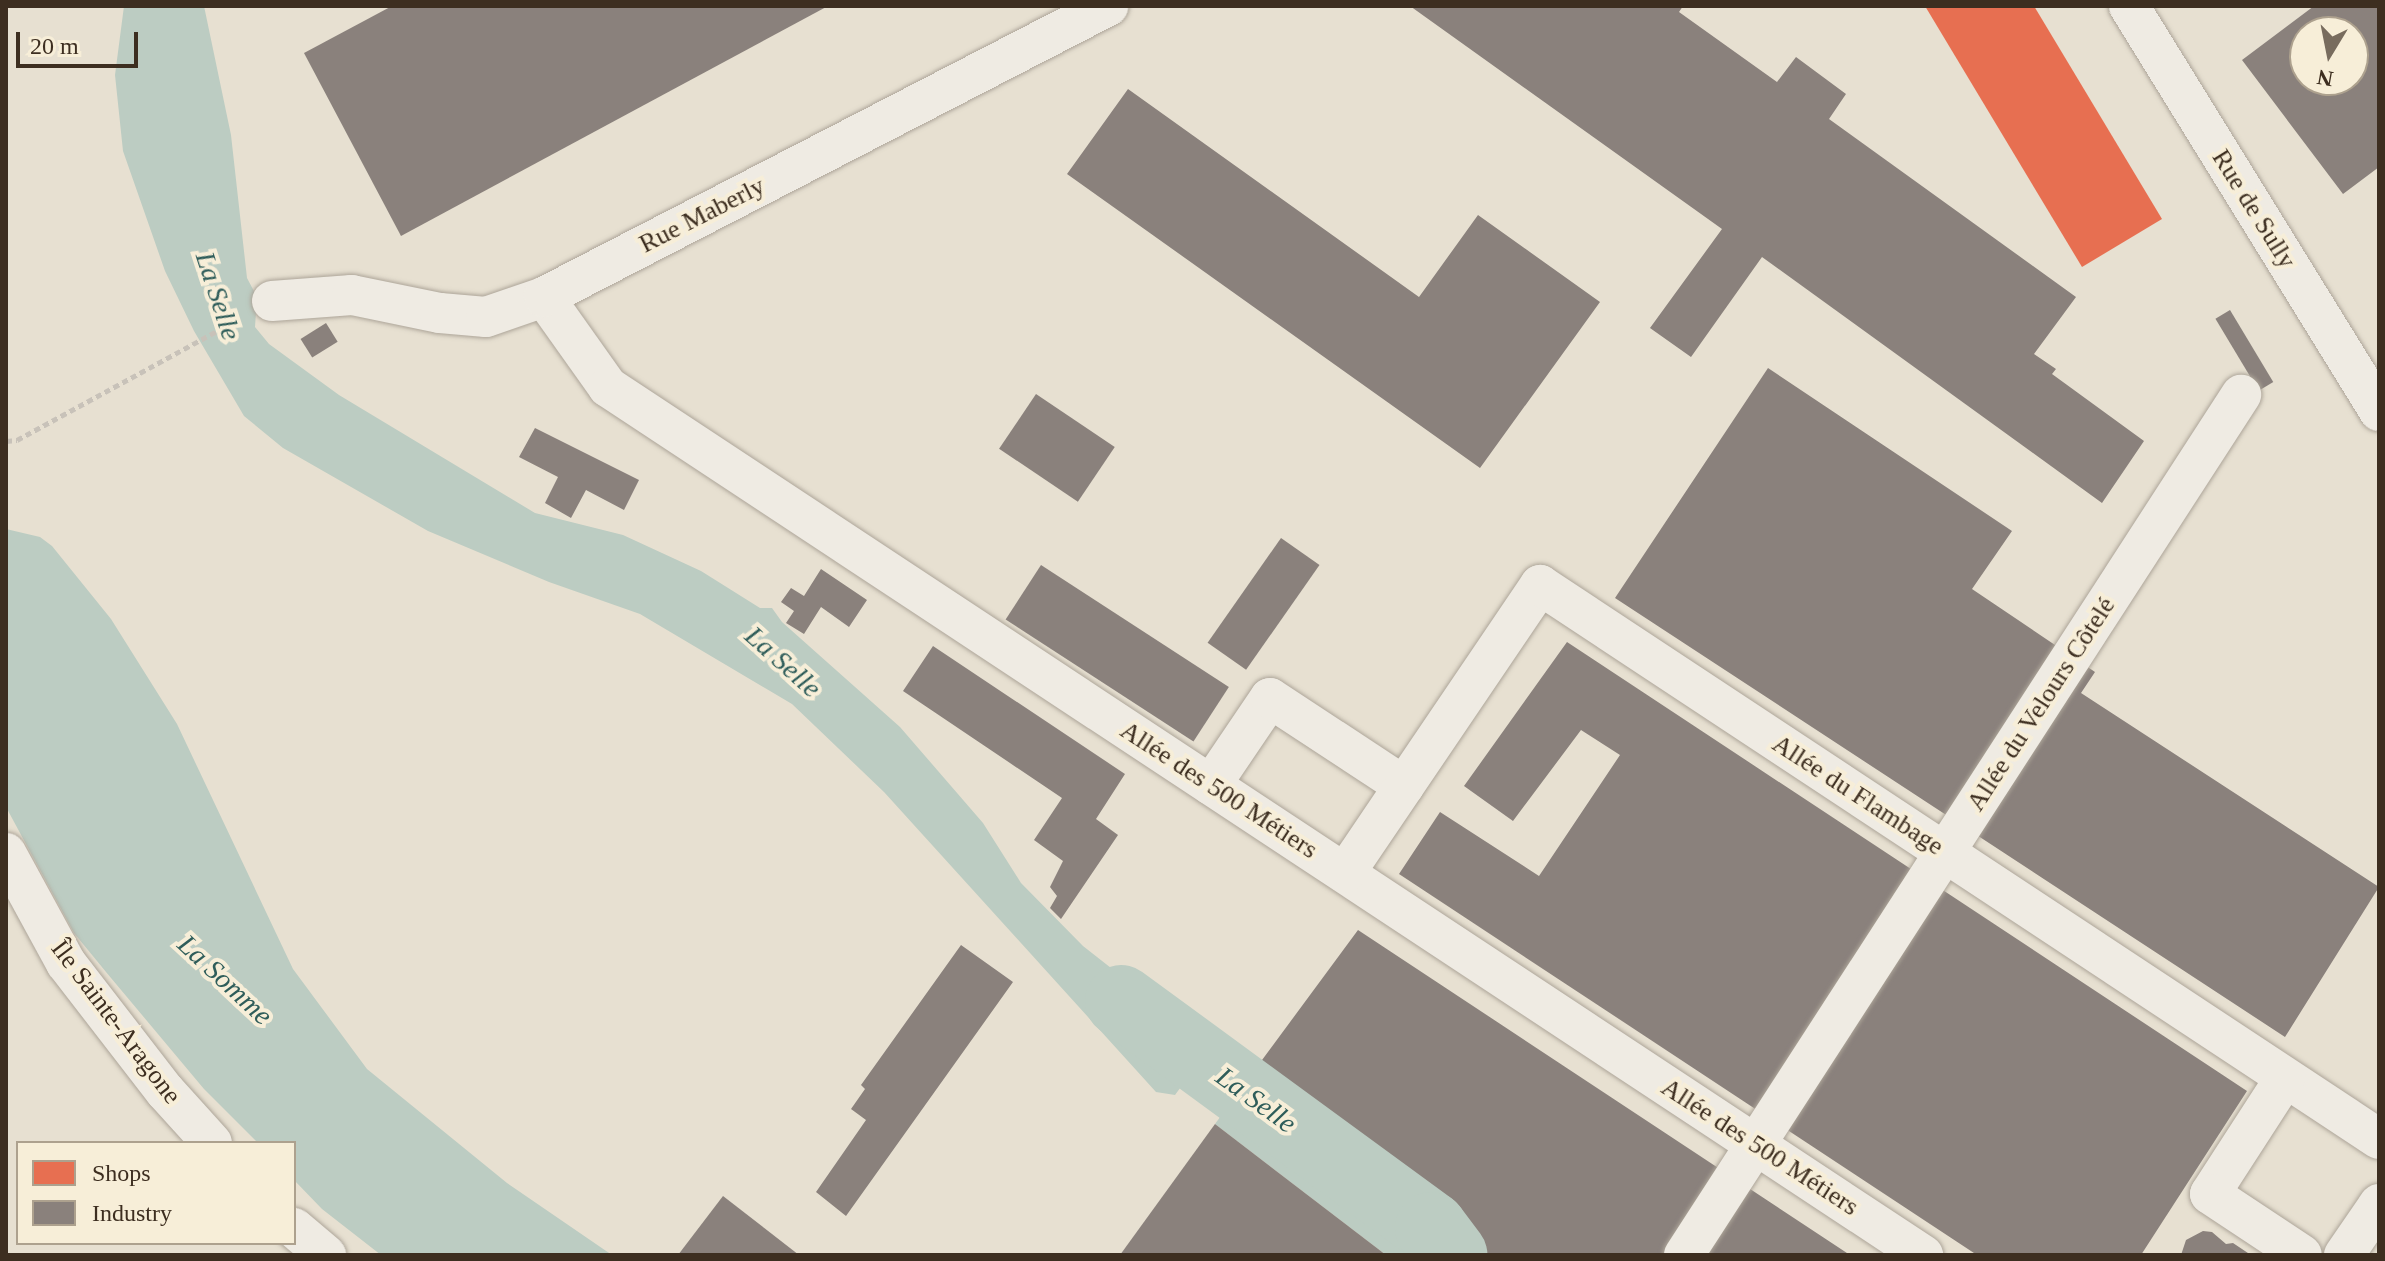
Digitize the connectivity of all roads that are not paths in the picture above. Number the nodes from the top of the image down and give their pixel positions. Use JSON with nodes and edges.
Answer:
{"nodes":[{"id":1,"x":1108,"y":6,"type":"edge"},
{"id":2,"x":2129,"y":6,"type":"edge"},
{"id":3,"x":544,"y":297,"type":"junction"},
{"id":4,"x":272,"y":301,"type":"road end"},
{"id":5,"x":2241,"y":395,"type":"dead end"},
{"id":6,"x":2379,"y":411,"type":"edge"},
{"id":7,"x":1211,"y":785,"type":"junction"},
{"id":8,"x":1404,"y":786,"type":"junction"},
{"id":9,"x":1945,"y":852,"type":"junction"},
{"id":10,"x":6,"y":853,"type":"edge"},
{"id":11,"x":1345,"y":873,"type":"junction"},
{"id":12,"x":2285,"y":1078,"type":"junction"},
{"id":13,"x":2379,"y":1139,"type":"edge"},
{"id":14,"x":210,"y":1141,"type":"edge"},
{"id":15,"x":1755,"y":1144,"type":"junction"},
{"id":16,"x":2379,"y":1204,"type":"edge"},
{"id":17,"x":296,"y":1230,"type":"edge"},
{"id":18,"x":326,"y":1255,"type":"edge"},
{"id":19,"x":1684,"y":1255,"type":"edge"},
{"id":20,"x":1923,"y":1255,"type":"edge"},
{"id":21,"x":2302,"y":1255,"type":"edge"},
{"id":22,"x":2344,"y":1255,"type":"edge"}],
"edges":[{"from":1,"to":3,"type":"street","name":"Rue Maberly"},
{"from":2,"to":6,"type":"street","name":"Rue de Sully"},
{"from":3,"to":4,"type":"street","name":"Rue Maberly"},
{"from":3,"to":7,"type":"street","name":"Allée des 500 Métiers"},
{"from":5,"to":9,"type":"street","name":"Allée du Velours Côtelé"},
{"from":7,"to":8,"type":"street"},
{"from":7,"to":11,"type":"street","name":"Allée des 500 Métiers"},
{"from":8,"to":9,"type":"street","name":"Allée du Flambage"},
{"from":8,"to":11,"type":"street"},
{"from":9,"to":12,"type":"street","name":"Allée du Flambage"},
{"from":9,"to":15,"type":"street","name":"Allée du Velours Côtelé"},
{"from":10,"to":14,"type":"street","name":"Île Sainte-Aragone"},
{"from":11,"to":15,"type":"street","name":"Allée des 500 Métiers"},
{"from":12,"to":13,"type":"street","name":"Allée du Flambage"},
{"from":12,"to":21,"type":"street"},
{"from":15,"to":19,"type":"street","name":"Allée du Velours Côtelé"},
{"from":15,"to":20,"type":"street","name":"Allée des 500 Métiers"},
{"from":16,"to":22,"type":"street"},
{"from":17,"to":18,"type":"street"}]}
